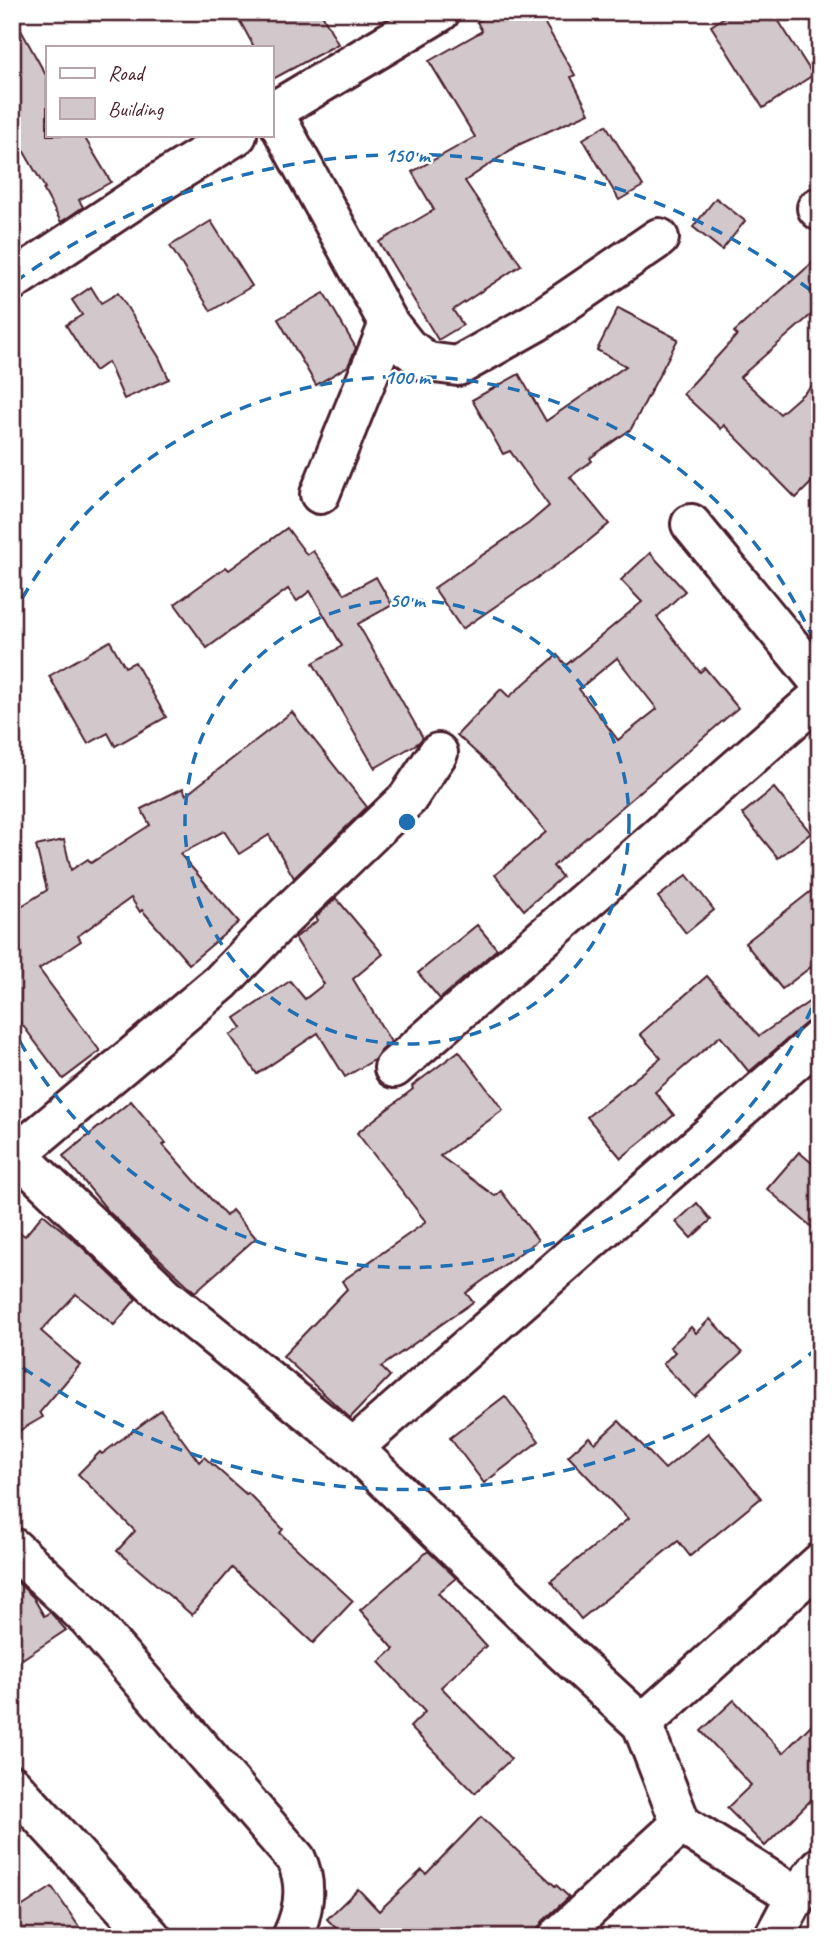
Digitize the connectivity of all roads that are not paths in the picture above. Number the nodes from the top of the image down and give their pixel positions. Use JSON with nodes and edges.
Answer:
{"nodes":[{"id":1,"x":440,"y":12,"type":"edge"},
{"id":2,"x":273,"y":112,"type":"edge"},
{"id":3,"x":273,"y":115,"type":"edge"},
{"id":4,"x":234,"y":136,"type":"edge"},
{"id":5,"x":659,"y":238,"type":"dead end"},
{"id":6,"x":12,"y":281,"type":"edge"},
{"id":7,"x":389,"y":324,"type":"junction"},
{"id":8,"x":320,"y":494,"type":"dead end"},
{"id":9,"x":691,"y":524,"type":"dead end"},
{"id":10,"x":820,"y":682,"type":"edge"},
{"id":11,"x":820,"y":696,"type":"edge"},
{"id":12,"x":438,"y":752,"type":"dead end"},
{"id":13,"x":820,"y":1040,"type":"edge"},
{"id":14,"x":394,"y":1068,"type":"dead end"},
{"id":15,"x":14,"y":1152,"type":"edge"},
{"id":16,"x":353,"y":1448,"type":"junction"},
{"id":17,"x":12,"y":1548,"type":"edge"},
{"id":18,"x":820,"y":1563,"type":"edge"},
{"id":19,"x":642,"y":1724,"type":"junction"},
{"id":20,"x":12,"y":1785,"type":"edge"},
{"id":21,"x":681,"y":1824,"type":"junction"},
{"id":22,"x":820,"y":1867,"type":"edge"},
{"id":23,"x":796,"y":1896,"type":"junction"},
{"id":24,"x":151,"y":1937,"type":"edge"},
{"id":25,"x":292,"y":1937,"type":"edge"},
{"id":26,"x":558,"y":1937,"type":"edge"},
{"id":27,"x":774,"y":1937,"type":"edge"}],
"edges":[{"from":1,"to":2,"type":"street"},
{"from":3,"to":7,"type":"street"},
{"from":4,"to":6,"type":"street"},
{"from":5,"to":7,"type":"street"},
{"from":7,"to":8,"type":"street"},
{"from":9,"to":10,"type":"street"},
{"from":11,"to":14,"type":"street"},
{"from":12,"to":15,"type":"street"},
{"from":13,"to":16,"type":"street"},
{"from":15,"to":16,"type":"street"},
{"from":16,"to":19,"type":"street"},
{"from":17,"to":25,"type":"street"},
{"from":18,"to":19,"type":"street"},
{"from":19,"to":21,"type":"street"},
{"from":20,"to":24,"type":"street"},
{"from":21,"to":23,"type":"street"},
{"from":21,"to":26,"type":"street"},
{"from":22,"to":23,"type":"street"},
{"from":23,"to":27,"type":"street"}]}
